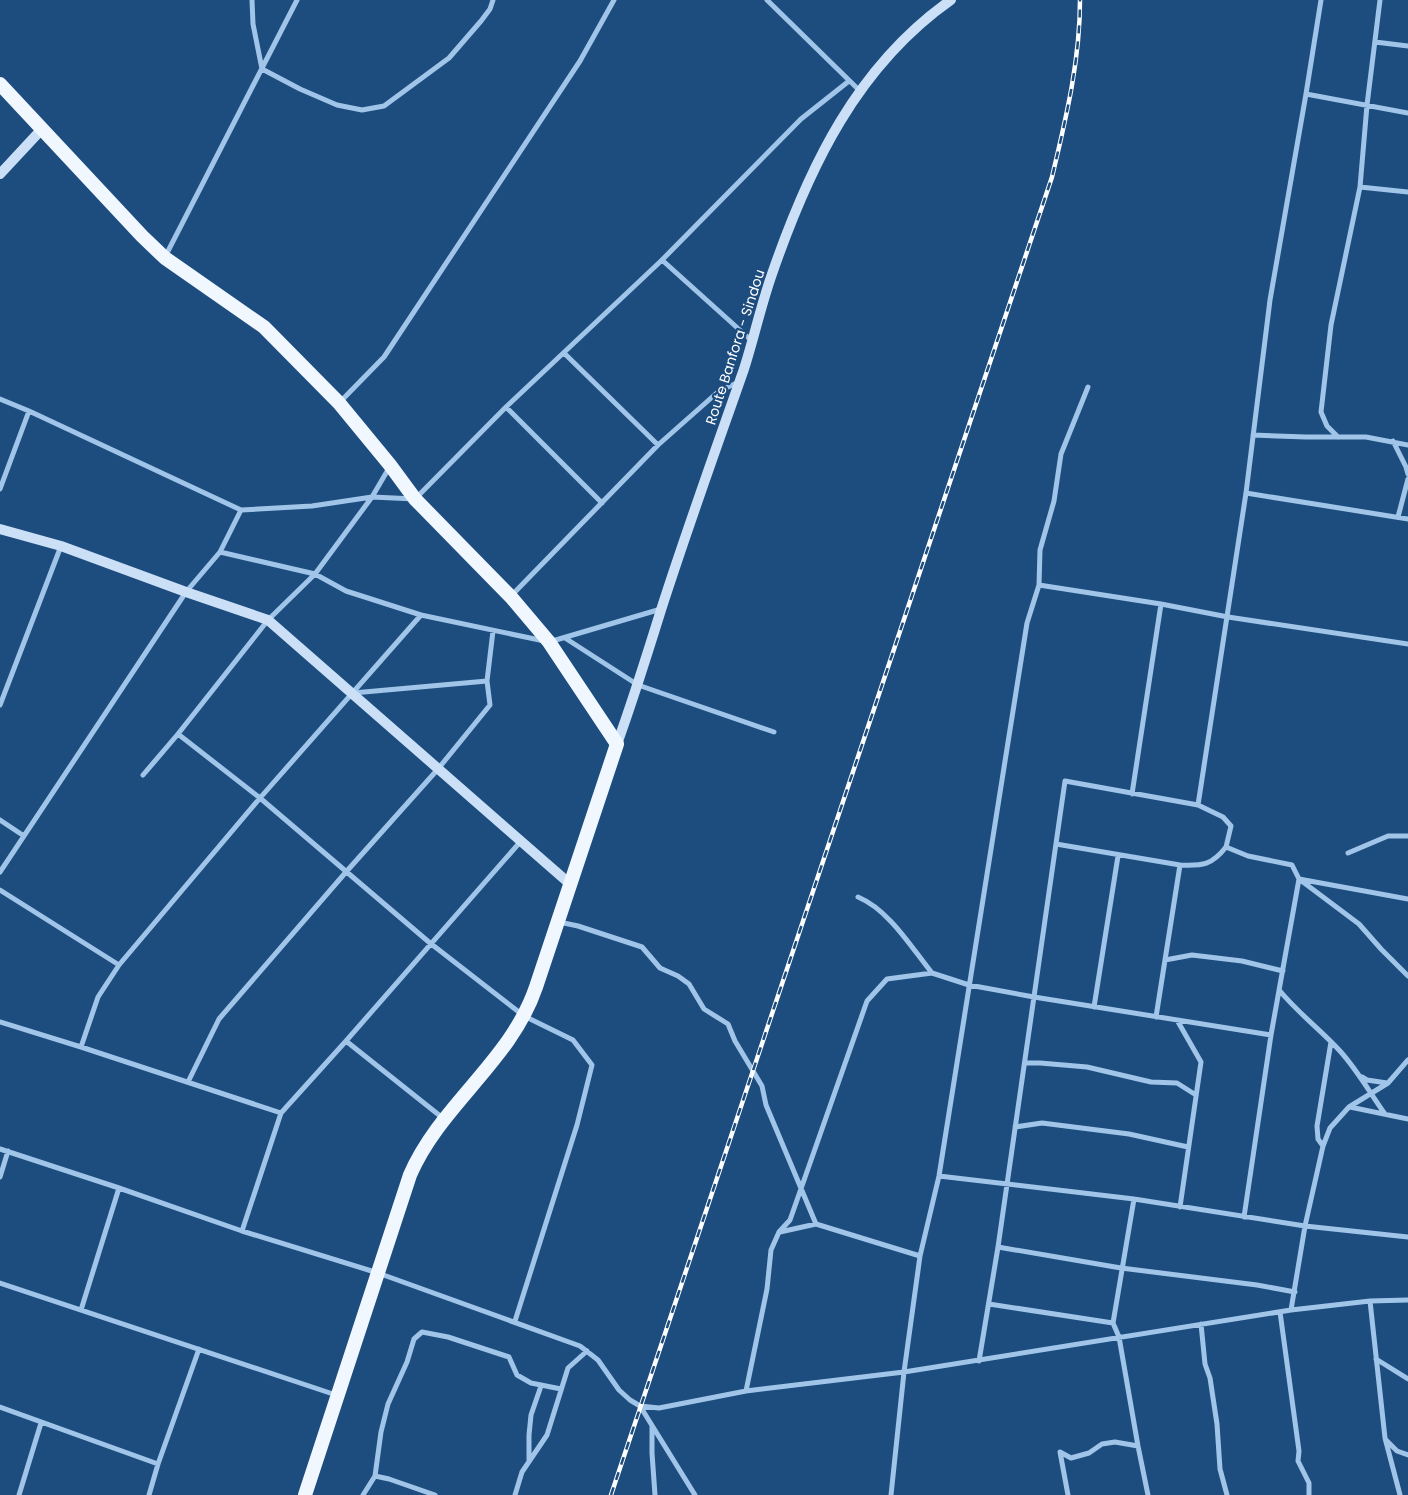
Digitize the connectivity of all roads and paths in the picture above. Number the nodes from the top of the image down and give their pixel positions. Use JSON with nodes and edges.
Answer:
{"nodes":[{"id":1,"x":252,"y":0,"type":"edge"},
{"id":2,"x":297,"y":0,"type":"edge"},
{"id":3,"x":493,"y":0,"type":"edge"},
{"id":4,"x":614,"y":0,"type":"edge"},
{"id":5,"x":767,"y":0,"type":"edge"},
{"id":6,"x":951,"y":0,"type":"edge"},
{"id":7,"x":1321,"y":0,"type":"edge"},
{"id":8,"x":1380,"y":0,"type":"edge"},
{"id":9,"x":1375,"y":42,"type":"junction"},
{"id":10,"x":1408,"y":46,"type":"edge"},
{"id":11,"x":262,"y":69,"type":"junction"},
{"id":12,"x":849,"y":81,"type":"junction"},
{"id":13,"x":0,"y":84,"type":"edge"},
{"id":14,"x":860,"y":91,"type":"junction"},
{"id":15,"x":1306,"y":94,"type":"junction"},
{"id":16,"x":1367,"y":105,"type":"junction"},
{"id":17,"x":1408,"y":113,"type":"edge"},
{"id":18,"x":42,"y":130,"type":"junction"},
{"id":19,"x":0,"y":174,"type":"edge"},
{"id":20,"x":1360,"y":187,"type":"junction"},
{"id":21,"x":1408,"y":192,"type":"edge"},
{"id":22,"x":165,"y":258,"type":"junction"},
{"id":23,"x":662,"y":260,"type":"junction"},
{"id":24,"x":752,"y":341,"type":"junction"},
{"id":25,"x":564,"y":353,"type":"junction"},
{"id":26,"x":739,"y":381,"type":"junction"},
{"id":27,"x":1088,"y":387,"type":"dead end"},
{"id":28,"x":0,"y":399,"type":"edge"},
{"id":29,"x":339,"y":403,"type":"junction"},
{"id":30,"x":506,"y":407,"type":"junction"},
{"id":31,"x":29,"y":411,"type":"junction"},
{"id":32,"x":1252,"y":435,"type":"junction"},
{"id":33,"x":1338,"y":437,"type":"junction"},
{"id":34,"x":1393,"y":441,"type":"junction"},
{"id":35,"x":1408,"y":445,"type":"edge"},
{"id":36,"x":658,"y":446,"type":"junction"},
{"id":37,"x":390,"y":465,"type":"junction"},
{"id":38,"x":1408,"y":474,"type":"edge"},
{"id":39,"x":1408,"y":479,"type":"edge"},
{"id":40,"x":0,"y":489,"type":"edge"},
{"id":41,"x":1246,"y":493,"type":"junction"},
{"id":42,"x":372,"y":497,"type":"junction"},
{"id":43,"x":415,"y":499,"type":"junction"},
{"id":44,"x":602,"y":503,"type":"junction"},
{"id":45,"x":242,"y":510,"type":"junction"},
{"id":46,"x":1398,"y":517,"type":"junction"},
{"id":47,"x":1408,"y":519,"type":"edge"},
{"id":48,"x":0,"y":529,"type":"edge"},
{"id":49,"x":61,"y":546,"type":"junction"},
{"id":50,"x":220,"y":552,"type":"junction"},
{"id":51,"x":314,"y":574,"type":"junction"},
{"id":52,"x":1039,"y":585,"type":"junction"},
{"id":53,"x":186,"y":592,"type":"junction"},
{"id":54,"x":511,"y":597,"type":"junction"},
{"id":55,"x":1161,"y":604,"type":"junction"},
{"id":56,"x":662,"y":609,"type":"junction"},
{"id":57,"x":421,"y":615,"type":"junction"},
{"id":58,"x":1228,"y":617,"type":"junction"},
{"id":59,"x":268,"y":620,"type":"junction"},
{"id":60,"x":493,"y":631,"type":"junction"},
{"id":61,"x":565,"y":638,"type":"junction"},
{"id":62,"x":549,"y":642,"type":"junction"},
{"id":63,"x":1408,"y":644,"type":"edge"},
{"id":64,"x":487,"y":681,"type":"junction"},
{"id":65,"x":638,"y":685,"type":"junction"},
{"id":66,"x":351,"y":693,"type":"junction"},
{"id":67,"x":0,"y":705,"type":"edge"},
{"id":68,"x":774,"y":732,"type":"dead end"},
{"id":69,"x":178,"y":734,"type":"junction"},
{"id":70,"x":617,"y":744,"type":"junction"},
{"id":71,"x":438,"y":768,"type":"junction"},
{"id":72,"x":143,"y":775,"type":"dead end"},
{"id":73,"x":1132,"y":794,"type":"junction"},
{"id":74,"x":260,"y":798,"type":"junction"},
{"id":75,"x":1198,"y":805,"type":"junction"},
{"id":76,"x":0,"y":820,"type":"edge"},
{"id":77,"x":24,"y":836,"type":"junction"},
{"id":78,"x":1408,"y":836,"type":"edge"},
{"id":79,"x":521,"y":841,"type":"junction"},
{"id":80,"x":1056,"y":844,"type":"junction"},
{"id":81,"x":1226,"y":847,"type":"junction"},
{"id":82,"x":1348,"y":853,"type":"dead end"},
{"id":83,"x":1118,"y":856,"type":"junction"},
{"id":84,"x":1180,"y":865,"type":"junction"},
{"id":85,"x":0,"y":872,"type":"edge"},
{"id":86,"x":346,"y":872,"type":"junction"},
{"id":87,"x":1298,"y":879,"type":"junction"},
{"id":88,"x":570,"y":884,"type":"junction"},
{"id":89,"x":0,"y":890,"type":"edge"},
{"id":90,"x":858,"y":897,"type":"dead end"},
{"id":91,"x":1408,"y":899,"type":"edge"},
{"id":92,"x":558,"y":921,"type":"junction"},
{"id":93,"x":430,"y":943,"type":"junction"},
{"id":94,"x":1165,"y":960,"type":"junction"},
{"id":95,"x":120,"y":965,"type":"junction"},
{"id":96,"x":1283,"y":971,"type":"junction"},
{"id":97,"x":932,"y":973,"type":"junction"},
{"id":98,"x":1408,"y":976,"type":"edge"},
{"id":99,"x":969,"y":985,"type":"junction"},
{"id":100,"x":1280,"y":991,"type":"junction"},
{"id":101,"x":1034,"y":997,"type":"junction"},
{"id":102,"x":1094,"y":1007,"type":"junction"},
{"id":103,"x":524,"y":1016,"type":"junction"},
{"id":104,"x":1156,"y":1017,"type":"junction"},
{"id":105,"x":1177,"y":1020,"type":"junction"},
{"id":106,"x":0,"y":1022,"type":"edge"},
{"id":107,"x":1271,"y":1035,"type":"junction"},
{"id":108,"x":346,"y":1041,"type":"junction"},
{"id":109,"x":1330,"y":1042,"type":"junction"},
{"id":110,"x":81,"y":1047,"type":"junction"},
{"id":111,"x":1408,"y":1060,"type":"edge"},
{"id":112,"x":1025,"y":1063,"type":"junction"},
{"id":113,"x":1359,"y":1075,"type":"junction"},
{"id":114,"x":188,"y":1082,"type":"junction"},
{"id":115,"x":1388,"y":1083,"type":"junction"},
{"id":116,"x":1371,"y":1094,"type":"junction"},
{"id":117,"x":1196,"y":1095,"type":"junction"},
{"id":118,"x":1349,"y":1107,"type":"junction"},
{"id":119,"x":281,"y":1113,"type":"junction"},
{"id":120,"x":1385,"y":1114,"type":"junction"},
{"id":121,"x":1408,"y":1119,"type":"edge"},
{"id":122,"x":444,"y":1120,"type":"junction"},
{"id":123,"x":1015,"y":1126,"type":"junction"},
{"id":124,"x":1188,"y":1146,"type":"junction"},
{"id":125,"x":1323,"y":1146,"type":"junction"},
{"id":126,"x":0,"y":1148,"type":"edge"},
{"id":127,"x":8,"y":1151,"type":"junction"},
{"id":128,"x":939,"y":1176,"type":"junction"},
{"id":129,"x":0,"y":1177,"type":"edge"},
{"id":130,"x":1007,"y":1184,"type":"junction"},
{"id":131,"x":119,"y":1188,"type":"junction"},
{"id":132,"x":801,"y":1190,"type":"junction"},
{"id":133,"x":1134,"y":1199,"type":"junction"},
{"id":134,"x":1180,"y":1207,"type":"junction"},
{"id":135,"x":1244,"y":1217,"type":"junction"},
{"id":136,"x":816,"y":1224,"type":"junction"},
{"id":137,"x":1305,"y":1226,"type":"junction"},
{"id":138,"x":242,"y":1231,"type":"junction"},
{"id":139,"x":779,"y":1232,"type":"junction"},
{"id":140,"x":1408,"y":1237,"type":"edge"},
{"id":141,"x":998,"y":1247,"type":"junction"},
{"id":142,"x":920,"y":1256,"type":"junction"},
{"id":143,"x":1121,"y":1268,"type":"junction"},
{"id":144,"x":378,"y":1273,"type":"junction"},
{"id":145,"x":0,"y":1283,"type":"edge"},
{"id":146,"x":1295,"y":1292,"type":"junction"},
{"id":147,"x":1408,"y":1300,"type":"edge"},
{"id":148,"x":1370,"y":1301,"type":"junction"},
{"id":149,"x":989,"y":1304,"type":"junction"},
{"id":150,"x":81,"y":1310,"type":"junction"},
{"id":151,"x":1291,"y":1310,"type":"junction"},
{"id":152,"x":1280,"y":1312,"type":"junction"},
{"id":153,"x":515,"y":1321,"type":"junction"},
{"id":154,"x":1113,"y":1323,"type":"junction"},
{"id":155,"x":1201,"y":1324,"type":"junction"},
{"id":156,"x":1119,"y":1337,"type":"junction"},
{"id":157,"x":199,"y":1349,"type":"junction"},
{"id":158,"x":587,"y":1351,"type":"junction"},
{"id":159,"x":1376,"y":1359,"type":"junction"},
{"id":160,"x":978,"y":1361,"type":"junction"},
{"id":161,"x":904,"y":1372,"type":"junction"},
{"id":162,"x":1408,"y":1379,"type":"edge"},
{"id":163,"x":541,"y":1386,"type":"junction"},
{"id":164,"x":561,"y":1389,"type":"junction"},
{"id":165,"x":746,"y":1390,"type":"junction"},
{"id":166,"x":338,"y":1396,"type":"junction"},
{"id":167,"x":640,"y":1406,"type":"junction"},
{"id":168,"x":0,"y":1407,"type":"edge"},
{"id":169,"x":42,"y":1424,"type":"junction"},
{"id":170,"x":652,"y":1426,"type":"junction"},
{"id":171,"x":1385,"y":1438,"type":"junction"},
{"id":172,"x":1138,"y":1446,"type":"junction"},
{"id":173,"x":1408,"y":1455,"type":"edge"},
{"id":174,"x":529,"y":1460,"type":"junction"},
{"id":175,"x":158,"y":1464,"type":"junction"},
{"id":176,"x":375,"y":1476,"type":"junction"},
{"id":177,"x":18,"y":1495,"type":"edge"},
{"id":178,"x":149,"y":1495,"type":"edge"},
{"id":179,"x":305,"y":1495,"type":"edge"},
{"id":180,"x":363,"y":1495,"type":"edge"},
{"id":181,"x":435,"y":1495,"type":"edge"},
{"id":182,"x":515,"y":1495,"type":"edge"},
{"id":183,"x":655,"y":1495,"type":"edge"},
{"id":184,"x":695,"y":1495,"type":"edge"},
{"id":185,"x":892,"y":1495,"type":"edge"},
{"id":186,"x":1068,"y":1495,"type":"edge"},
{"id":187,"x":1148,"y":1495,"type":"edge"},
{"id":188,"x":1227,"y":1495,"type":"edge"},
{"id":189,"x":1309,"y":1495,"type":"edge"},
{"id":190,"x":1400,"y":1495,"type":"edge"}],
"edges":[{"from":1,"to":11,"type":"street"},
{"from":2,"to":11,"type":"street"},
{"from":3,"to":11,"type":"street"},
{"from":4,"to":29,"type":"street"},
{"from":5,"to":12,"type":"street"},
{"from":6,"to":14,"type":"main road","name":"Route Banfora - Sindou"},
{"from":7,"to":15,"type":"street"},
{"from":8,"to":9,"type":"street"},
{"from":9,"to":10,"type":"street"},
{"from":9,"to":16,"type":"street"},
{"from":11,"to":22,"type":"street"},
{"from":12,"to":14,"type":"street"},
{"from":12,"to":23,"type":"street"},
{"from":13,"to":18,"type":"highway"},
{"from":14,"to":24,"type":"main road","name":"Route Banfora - Sindou"},
{"from":15,"to":16,"type":"street"},
{"from":15,"to":32,"type":"street"},
{"from":16,"to":17,"type":"street"},
{"from":16,"to":20,"type":"street"},
{"from":18,"to":19,"type":"main road"},
{"from":18,"to":22,"type":"highway"},
{"from":20,"to":21,"type":"street"},
{"from":20,"to":33,"type":"street"},
{"from":22,"to":29,"type":"highway"},
{"from":23,"to":24,"type":"street"},
{"from":23,"to":25,"type":"street"},
{"from":24,"to":26,"type":"main road","name":"Route Banfora - Sindou"},
{"from":25,"to":30,"type":"street"},
{"from":25,"to":36,"type":"street"},
{"from":26,"to":36,"type":"street"},
{"from":26,"to":56,"type":"main road","name":"Route Banfora - Sindou"},
{"from":27,"to":52,"type":"street"},
{"from":28,"to":31,"type":"street"},
{"from":29,"to":37,"type":"highway"},
{"from":30,"to":43,"type":"street"},
{"from":30,"to":44,"type":"street"},
{"from":31,"to":40,"type":"street"},
{"from":31,"to":45,"type":"street"},
{"from":32,"to":33,"type":"street"},
{"from":32,"to":41,"type":"street"},
{"from":33,"to":34,"type":"street"},
{"from":34,"to":35,"type":"street"},
{"from":34,"to":38,"type":"street"},
{"from":36,"to":44,"type":"street"},
{"from":37,"to":42,"type":"street"},
{"from":37,"to":43,"type":"highway"},
{"from":39,"to":46,"type":"street"},
{"from":41,"to":46,"type":"street"},
{"from":41,"to":58,"type":"street"},
{"from":42,"to":43,"type":"street"},
{"from":42,"to":45,"type":"street"},
{"from":42,"to":51,"type":"street"},
{"from":43,"to":54,"type":"highway"},
{"from":44,"to":54,"type":"street"},
{"from":45,"to":50,"type":"street"},
{"from":46,"to":47,"type":"street"},
{"from":48,"to":49,"type":"main road"},
{"from":49,"to":53,"type":"main road"},
{"from":49,"to":67,"type":"street"},
{"from":50,"to":51,"type":"street"},
{"from":50,"to":53,"type":"street"},
{"from":51,"to":57,"type":"street"},
{"from":51,"to":59,"type":"street"},
{"from":52,"to":55,"type":"street"},
{"from":52,"to":99,"type":"street"},
{"from":53,"to":59,"type":"main road"},
{"from":53,"to":77,"type":"street"},
{"from":54,"to":62,"type":"highway"},
{"from":55,"to":58,"type":"street"},
{"from":55,"to":73,"type":"street"},
{"from":56,"to":61,"type":"street"},
{"from":56,"to":65,"type":"main road","name":"Route Banfora - Sindou"},
{"from":57,"to":60,"type":"street"},
{"from":57,"to":66,"type":"street"},
{"from":58,"to":63,"type":"street"},
{"from":58,"to":75,"type":"street"},
{"from":59,"to":66,"type":"main road"},
{"from":59,"to":69,"type":"street"},
{"from":60,"to":62,"type":"street"},
{"from":60,"to":64,"type":"street"},
{"from":61,"to":62,"type":"street"},
{"from":61,"to":65,"type":"street"},
{"from":62,"to":70,"type":"highway"},
{"from":64,"to":66,"type":"street"},
{"from":64,"to":71,"type":"street"},
{"from":65,"to":68,"type":"street"},
{"from":65,"to":70,"type":"main road","name":"Route Banfora - Sindou"},
{"from":66,"to":71,"type":"main road"},
{"from":66,"to":74,"type":"street"},
{"from":69,"to":72,"type":"street"},
{"from":69,"to":74,"type":"street"},
{"from":70,"to":88,"type":"highway"},
{"from":71,"to":79,"type":"main road"},
{"from":71,"to":86,"type":"street"},
{"from":73,"to":75,"type":"street"},
{"from":73,"to":80,"type":"street"},
{"from":74,"to":86,"type":"street"},
{"from":74,"to":95,"type":"street"},
{"from":75,"to":81,"type":"street"},
{"from":76,"to":77,"type":"street"},
{"from":77,"to":85,"type":"street"},
{"from":78,"to":82,"type":"street"},
{"from":79,"to":88,"type":"main road"},
{"from":79,"to":93,"type":"street"},
{"from":80,"to":83,"type":"street"},
{"from":80,"to":101,"type":"street"},
{"from":81,"to":84,"type":"street"},
{"from":81,"to":87,"type":"street"},
{"from":83,"to":84,"type":"street"},
{"from":83,"to":102,"type":"street"},
{"from":84,"to":94,"type":"street"},
{"from":86,"to":93,"type":"street"},
{"from":86,"to":114,"type":"street"},
{"from":87,"to":91,"type":"street"},
{"from":87,"to":96,"type":"street"},
{"from":87,"to":98,"type":"street"},
{"from":88,"to":92,"type":"highway"},
{"from":89,"to":95,"type":"street"},
{"from":90,"to":97,"type":"street"},
{"from":92,"to":103,"type":"highway"},
{"from":92,"to":132,"type":"street"},
{"from":93,"to":103,"type":"street"},
{"from":93,"to":108,"type":"street"},
{"from":94,"to":96,"type":"street"},
{"from":94,"to":104,"type":"street"},
{"from":95,"to":110,"type":"street"},
{"from":96,"to":100,"type":"street"},
{"from":97,"to":99,"type":"street"},
{"from":97,"to":132,"type":"street"},
{"from":99,"to":101,"type":"street"},
{"from":99,"to":128,"type":"street"},
{"from":100,"to":107,"type":"street"},
{"from":100,"to":109,"type":"street"},
{"from":101,"to":102,"type":"street"},
{"from":101,"to":112,"type":"street"},
{"from":102,"to":104,"type":"street"},
{"from":103,"to":122,"type":"highway"},
{"from":103,"to":153,"type":"street"},
{"from":104,"to":105,"type":"street"},
{"from":105,"to":107,"type":"street"},
{"from":105,"to":117,"type":"street"},
{"from":106,"to":110,"type":"street"},
{"from":107,"to":135,"type":"street"},
{"from":108,"to":119,"type":"street"},
{"from":108,"to":122,"type":"street"},
{"from":109,"to":113,"type":"street"},
{"from":109,"to":125,"type":"street"},
{"from":110,"to":114,"type":"street"},
{"from":111,"to":115,"type":"street"},
{"from":112,"to":117,"type":"street"},
{"from":112,"to":123,"type":"street"},
{"from":113,"to":115,"type":"street"},
{"from":113,"to":116,"type":"street"},
{"from":114,"to":119,"type":"street"},
{"from":115,"to":116,"type":"street"},
{"from":116,"to":118,"type":"street"},
{"from":116,"to":120,"type":"street"},
{"from":117,"to":124,"type":"street"},
{"from":118,"to":120,"type":"street"},
{"from":118,"to":125,"type":"street"},
{"from":119,"to":138,"type":"street"},
{"from":120,"to":121,"type":"street"},
{"from":122,"to":144,"type":"highway"},
{"from":123,"to":124,"type":"street"},
{"from":123,"to":130,"type":"street"},
{"from":124,"to":134,"type":"street"},
{"from":125,"to":137,"type":"street"},
{"from":126,"to":127,"type":"street"},
{"from":127,"to":129,"type":"street"},
{"from":127,"to":131,"type":"street"},
{"from":128,"to":130,"type":"street"},
{"from":128,"to":142,"type":"street"},
{"from":130,"to":133,"type":"street"},
{"from":130,"to":141,"type":"street"},
{"from":131,"to":138,"type":"street"},
{"from":131,"to":150,"type":"street"},
{"from":132,"to":136,"type":"street"},
{"from":132,"to":139,"type":"street"},
{"from":133,"to":134,"type":"street"},
{"from":133,"to":143,"type":"street"},
{"from":134,"to":135,"type":"street"},
{"from":135,"to":137,"type":"street"},
{"from":136,"to":139,"type":"street"},
{"from":136,"to":142,"type":"street"},
{"from":137,"to":140,"type":"street"},
{"from":137,"to":146,"type":"street"},
{"from":138,"to":144,"type":"street"},
{"from":139,"to":165,"type":"street"},
{"from":141,"to":143,"type":"street"},
{"from":141,"to":149,"type":"street"},
{"from":142,"to":161,"type":"street"},
{"from":143,"to":146,"type":"street"},
{"from":143,"to":154,"type":"street"},
{"from":144,"to":153,"type":"street"},
{"from":144,"to":166,"type":"highway"},
{"from":145,"to":150,"type":"street"},
{"from":146,"to":151,"type":"street"},
{"from":147,"to":148,"type":"street"},
{"from":148,"to":151,"type":"street"},
{"from":148,"to":159,"type":"street"},
{"from":149,"to":154,"type":"street"},
{"from":149,"to":160,"type":"street"},
{"from":150,"to":157,"type":"street"},
{"from":151,"to":152,"type":"street"},
{"from":152,"to":155,"type":"street"},
{"from":152,"to":189,"type":"street"},
{"from":153,"to":158,"type":"street"},
{"from":154,"to":156,"type":"street"},
{"from":155,"to":156,"type":"street"},
{"from":155,"to":188,"type":"street"},
{"from":156,"to":160,"type":"street"},
{"from":156,"to":172,"type":"street"},
{"from":157,"to":166,"type":"street"},
{"from":157,"to":175,"type":"street"},
{"from":158,"to":164,"type":"street"},
{"from":158,"to":167,"type":"street"},
{"from":159,"to":162,"type":"street"},
{"from":159,"to":171,"type":"street"},
{"from":160,"to":161,"type":"street"},
{"from":161,"to":165,"type":"street"},
{"from":161,"to":185,"type":"street"},
{"from":163,"to":164,"type":"street"},
{"from":163,"to":174,"type":"street"},
{"from":163,"to":176,"type":"street"},
{"from":164,"to":174,"type":"street"},
{"from":165,"to":167,"type":"street"},
{"from":166,"to":179,"type":"highway"},
{"from":167,"to":170,"type":"street"},
{"from":168,"to":169,"type":"street"},
{"from":169,"to":175,"type":"street"},
{"from":169,"to":177,"type":"street"},
{"from":170,"to":183,"type":"street"},
{"from":170,"to":184,"type":"street"},
{"from":171,"to":173,"type":"street"},
{"from":171,"to":190,"type":"street"},
{"from":172,"to":186,"type":"street"},
{"from":172,"to":187,"type":"street"},
{"from":174,"to":182,"type":"street"},
{"from":175,"to":178,"type":"street"},
{"from":176,"to":180,"type":"street"},
{"from":176,"to":181,"type":"street"}]}
